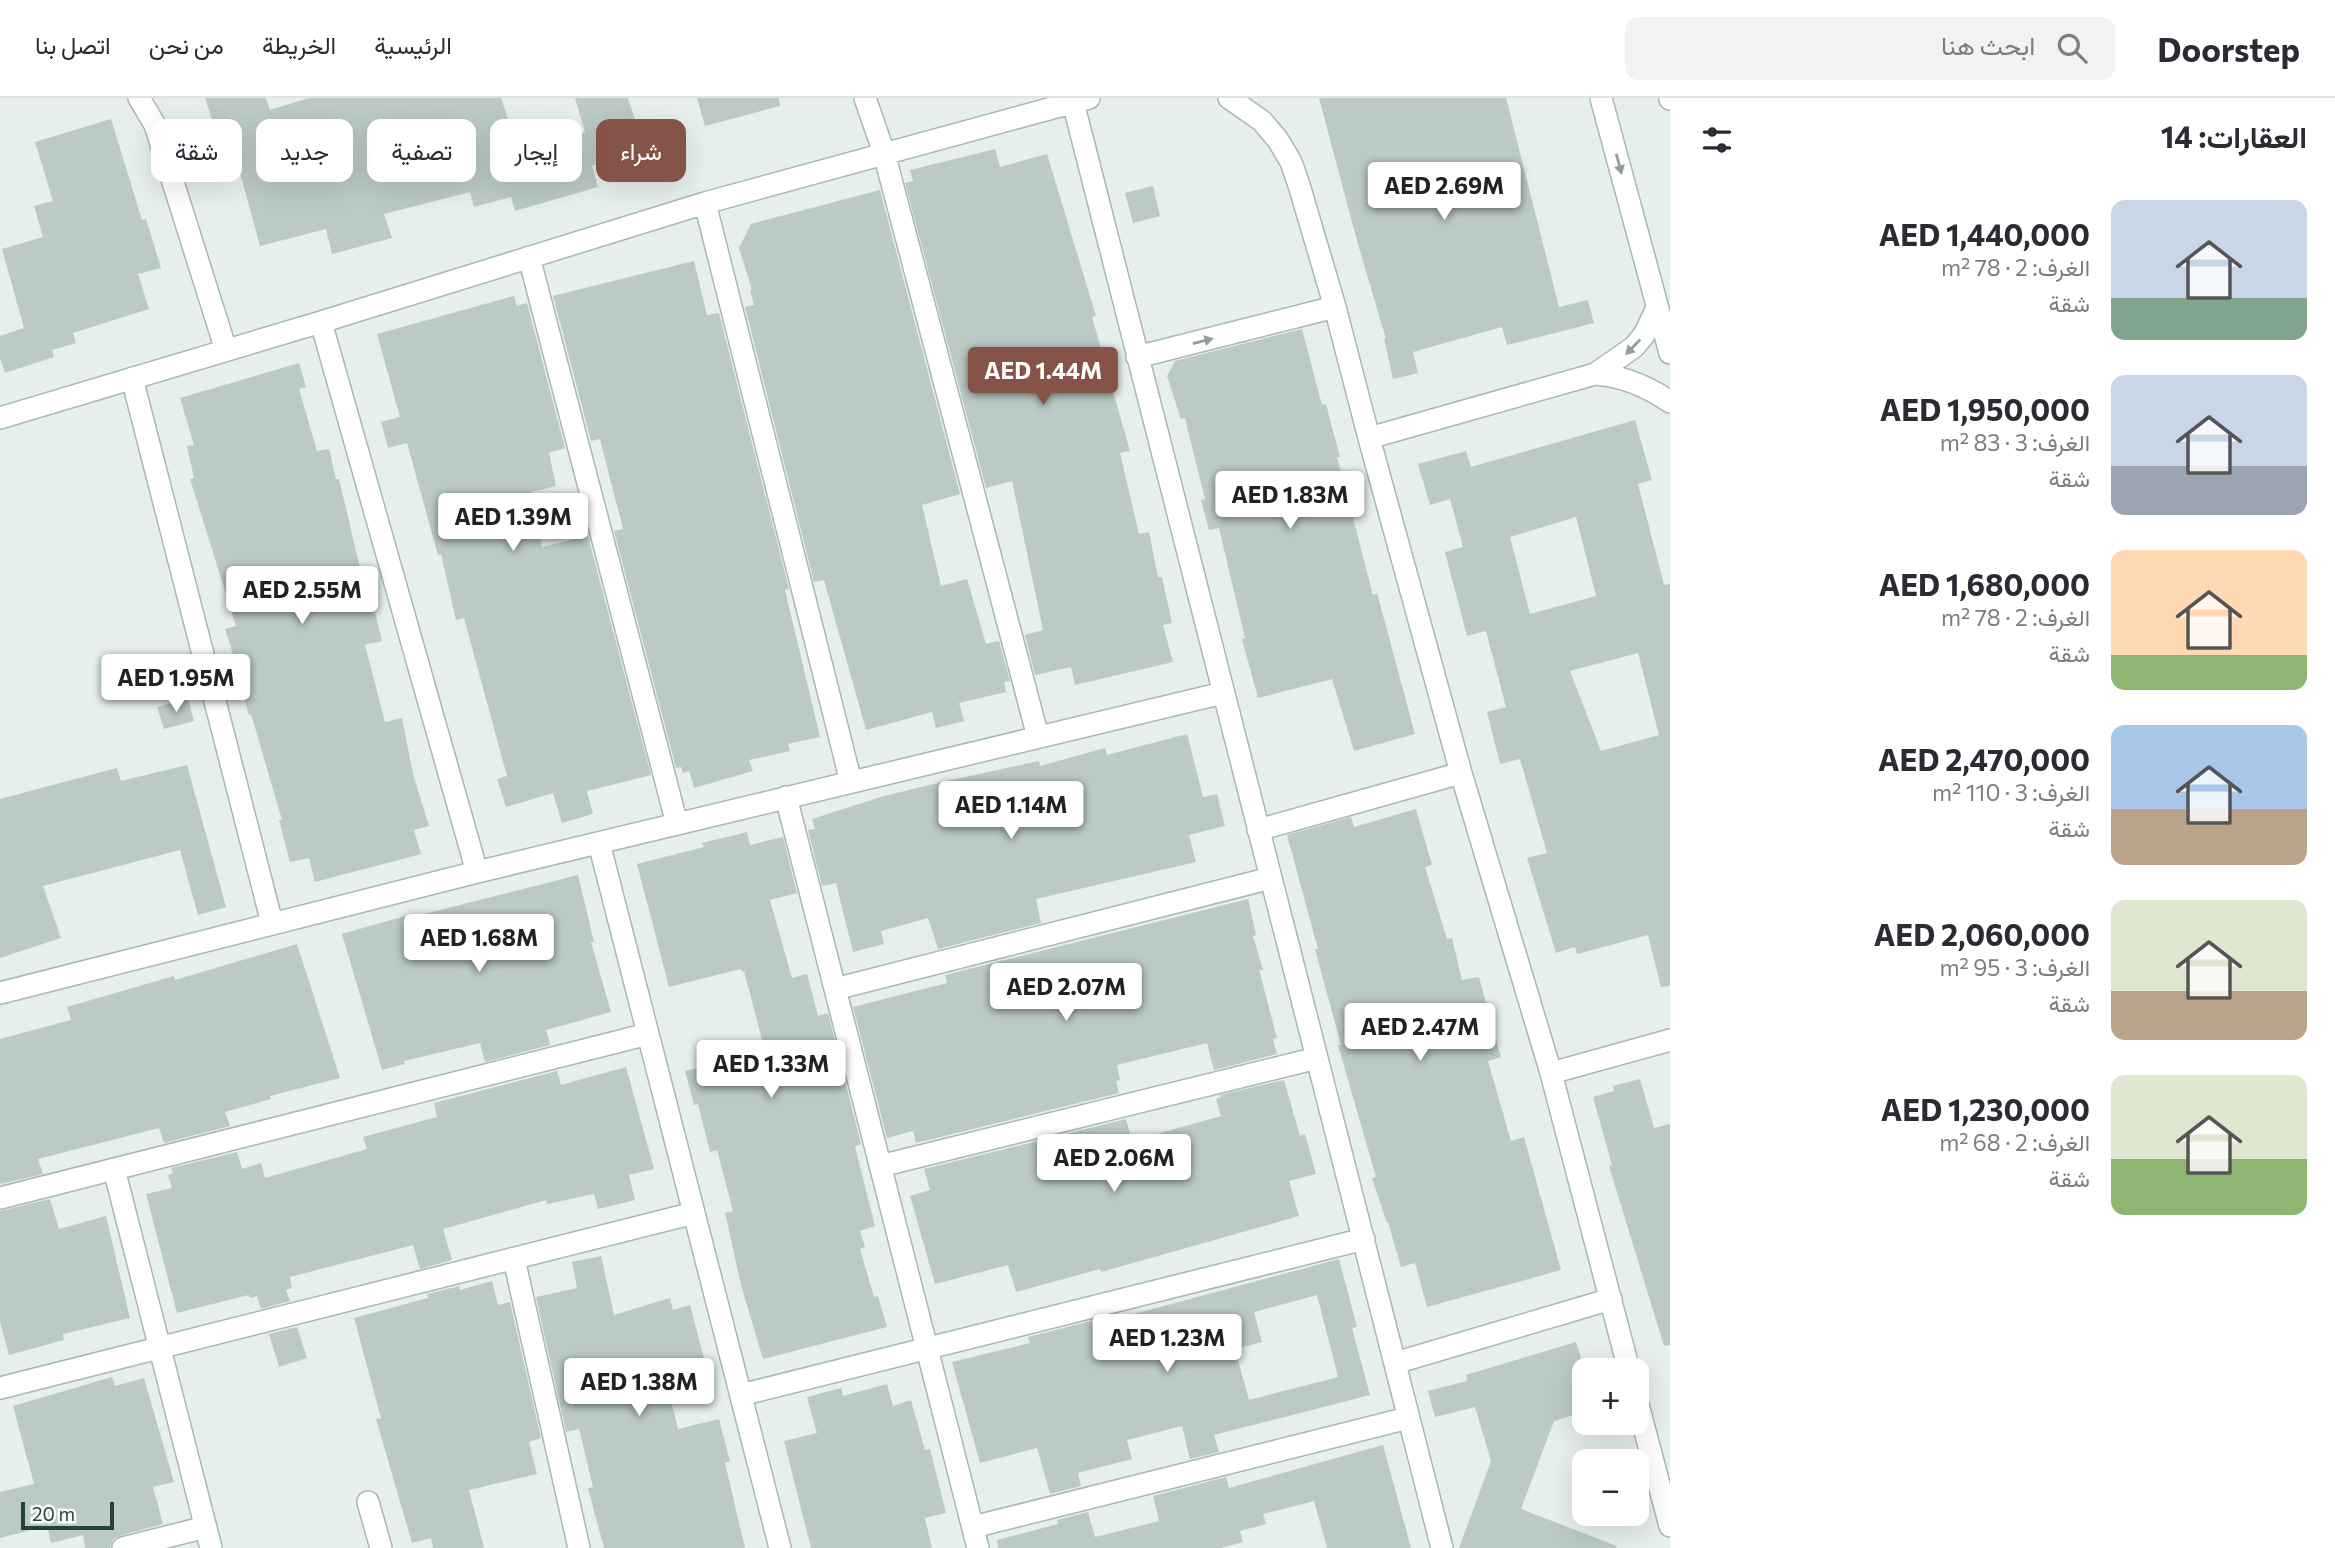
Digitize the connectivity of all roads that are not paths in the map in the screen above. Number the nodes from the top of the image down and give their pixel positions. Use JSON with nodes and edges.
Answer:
{"nodes":[{"id":1,"x":139,"y":98,"type":"edge"},
{"id":2,"x":156,"y":98,"type":"edge"},
{"id":3,"x":865,"y":98,"type":"edge"},
{"id":4,"x":1229,"y":98,"type":"edge"},
{"id":5,"x":1601,"y":98,"type":"edge"},
{"id":6,"x":1081,"y":100,"type":"edge"},
{"id":7,"x":151,"y":119,"type":"edge"},
{"id":8,"x":155,"y":119,"type":"edge"},
{"id":9,"x":884,"y":153,"type":"junction"},
{"id":10,"x":173,"y":182,"type":"edge"},
{"id":11,"x":705,"y":203,"type":"junction"},
{"id":12,"x":529,"y":257,"type":"junction"},
{"id":13,"x":1335,"y":307,"type":"junction"},
{"id":14,"x":1657,"y":308,"type":"junction"},
{"id":15,"x":321,"y":322,"type":"junction"},
{"id":16,"x":226,"y":350,"type":"junction"},
{"id":17,"x":1670,"y":353,"type":"edge"},
{"id":18,"x":1137,"y":358,"type":"junction"},
{"id":19,"x":1595,"y":374,"type":"junction"},
{"id":20,"x":132,"y":378,"type":"junction"},
{"id":21,"x":1670,"y":402,"type":"edge"},
{"id":22,"x":0,"y":418,"type":"edge"},
{"id":23,"x":1368,"y":438,"type":"junction"},
{"id":24,"x":1223,"y":693,"type":"junction"},
{"id":25,"x":1038,"y":737,"type":"junction"},
{"id":26,"x":1461,"y":773,"type":"junction"},
{"id":27,"x":851,"y":782,"type":"junction"},
{"id":28,"x":786,"y":797,"type":"junction"},
{"id":29,"x":677,"y":824,"type":"junction"},
{"id":30,"x":1258,"y":830,"type":"junction"},
{"id":31,"x":599,"y":843,"type":"junction"},
{"id":32,"x":477,"y":872,"type":"junction"},
{"id":33,"x":1271,"y":878,"type":"junction"},
{"id":34,"x":272,"y":923,"type":"junction"},
{"id":35,"x":835,"y":989,"type":"junction"},
{"id":36,"x":0,"y":993,"type":"edge"},
{"id":37,"x":648,"y":1034,"type":"junction"},
{"id":38,"x":1670,"y":1040,"type":"edge"},
{"id":39,"x":1317,"y":1058,"type":"junction"},
{"id":40,"x":1551,"y":1073,"type":"junction"},
{"id":41,"x":880,"y":1166,"type":"junction"},
{"id":42,"x":114,"y":1169,"type":"junction"},
{"id":43,"x":0,"y":1198,"type":"edge"},
{"id":44,"x":694,"y":1213,"type":"junction"},
{"id":45,"x":1364,"y":1239,"type":"junction"},
{"id":46,"x":514,"y":1259,"type":"junction"},
{"id":47,"x":1611,"y":1299,"type":"junction"},
{"id":48,"x":160,"y":1348,"type":"junction"},
{"id":49,"x":927,"y":1349,"type":"junction"},
{"id":50,"x":1626,"y":1358,"type":"edge"},
{"id":51,"x":1395,"y":1363,"type":"junction"},
{"id":52,"x":0,"y":1388,"type":"edge"},
{"id":53,"x":741,"y":1395,"type":"junction"},
{"id":54,"x":1408,"y":1418,"type":"junction"},
{"id":55,"x":1646,"y":1435,"type":"edge"},
{"id":56,"x":368,"y":1502,"type":"dead end"},
{"id":57,"x":1670,"y":1526,"type":"edge"},
{"id":58,"x":206,"y":1527,"type":"junction"},
{"id":59,"x":973,"y":1527,"type":"junction"},
{"id":60,"x":123,"y":1548,"type":"edge"},
{"id":61,"x":211,"y":1548,"type":"edge"},
{"id":62,"x":381,"y":1548,"type":"edge"},
{"id":63,"x":579,"y":1548,"type":"edge"},
{"id":64,"x":780,"y":1548,"type":"edge"},
{"id":65,"x":978,"y":1548,"type":"edge"},
{"id":66,"x":1442,"y":1548,"type":"edge"}],
"edges":[{"from":1,"to":7,"type":"street"},
{"from":2,"to":8,"type":"street"},
{"from":3,"to":9,"type":"street"},
{"from":4,"to":13,"type":"street"},
{"from":5,"to":14,"type":"street","one_way":true},
{"from":6,"to":9,"type":"street"},
{"from":6,"to":18,"type":"street"},
{"from":9,"to":11,"type":"street"},
{"from":9,"to":25,"type":"street"},
{"from":10,"to":16,"type":"street"},
{"from":11,"to":12,"type":"street"},
{"from":11,"to":27,"type":"street"},
{"from":12,"to":15,"type":"street"},
{"from":12,"to":29,"type":"street"},
{"from":18,"to":13,"type":"street","one_way":true},
{"from":13,"to":23,"type":"street"},
{"from":14,"to":17,"type":"street"},
{"from":14,"to":19,"type":"street","one_way":true},
{"from":15,"to":16,"type":"street"},
{"from":15,"to":32,"type":"street"},
{"from":16,"to":20,"type":"street"},
{"from":18,"to":24,"type":"street"},
{"from":19,"to":21,"type":"street"},
{"from":19,"to":23,"type":"street"},
{"from":20,"to":22,"type":"street"},
{"from":20,"to":34,"type":"street"},
{"from":23,"to":26,"type":"street"},
{"from":24,"to":25,"type":"street"},
{"from":24,"to":30,"type":"street"},
{"from":25,"to":27,"type":"street"},
{"from":26,"to":30,"type":"street"},
{"from":26,"to":40,"type":"street"},
{"from":27,"to":28,"type":"street"},
{"from":28,"to":29,"type":"street"},
{"from":28,"to":35,"type":"street"},
{"from":29,"to":31,"type":"street"},
{"from":30,"to":33,"type":"street"},
{"from":31,"to":32,"type":"street"},
{"from":31,"to":37,"type":"street"},
{"from":32,"to":34,"type":"street"},
{"from":33,"to":35,"type":"street"},
{"from":33,"to":39,"type":"street"},
{"from":34,"to":36,"type":"street"},
{"from":35,"to":41,"type":"street"},
{"from":37,"to":42,"type":"street"},
{"from":37,"to":44,"type":"street"},
{"from":38,"to":40,"type":"street"},
{"from":39,"to":41,"type":"street"},
{"from":39,"to":45,"type":"street"},
{"from":40,"to":47,"type":"street"},
{"from":41,"to":49,"type":"street"},
{"from":42,"to":43,"type":"street"},
{"from":42,"to":48,"type":"street"},
{"from":44,"to":46,"type":"street"},
{"from":44,"to":53,"type":"street"},
{"from":45,"to":49,"type":"street"},
{"from":45,"to":51,"type":"street"},
{"from":46,"to":48,"type":"street"},
{"from":46,"to":63,"type":"street"},
{"from":47,"to":50,"type":"street"},
{"from":47,"to":51,"type":"street"},
{"from":48,"to":52,"type":"street"},
{"from":48,"to":58,"type":"street"},
{"from":49,"to":53,"type":"street"},
{"from":49,"to":59,"type":"street"},
{"from":51,"to":54,"type":"street"},
{"from":53,"to":64,"type":"street"},
{"from":54,"to":59,"type":"street"},
{"from":54,"to":66,"type":"street"},
{"from":55,"to":57,"type":"street"},
{"from":56,"to":62,"type":"street"},
{"from":58,"to":60,"type":"street"},
{"from":58,"to":61,"type":"street"},
{"from":59,"to":65,"type":"street"}]}
